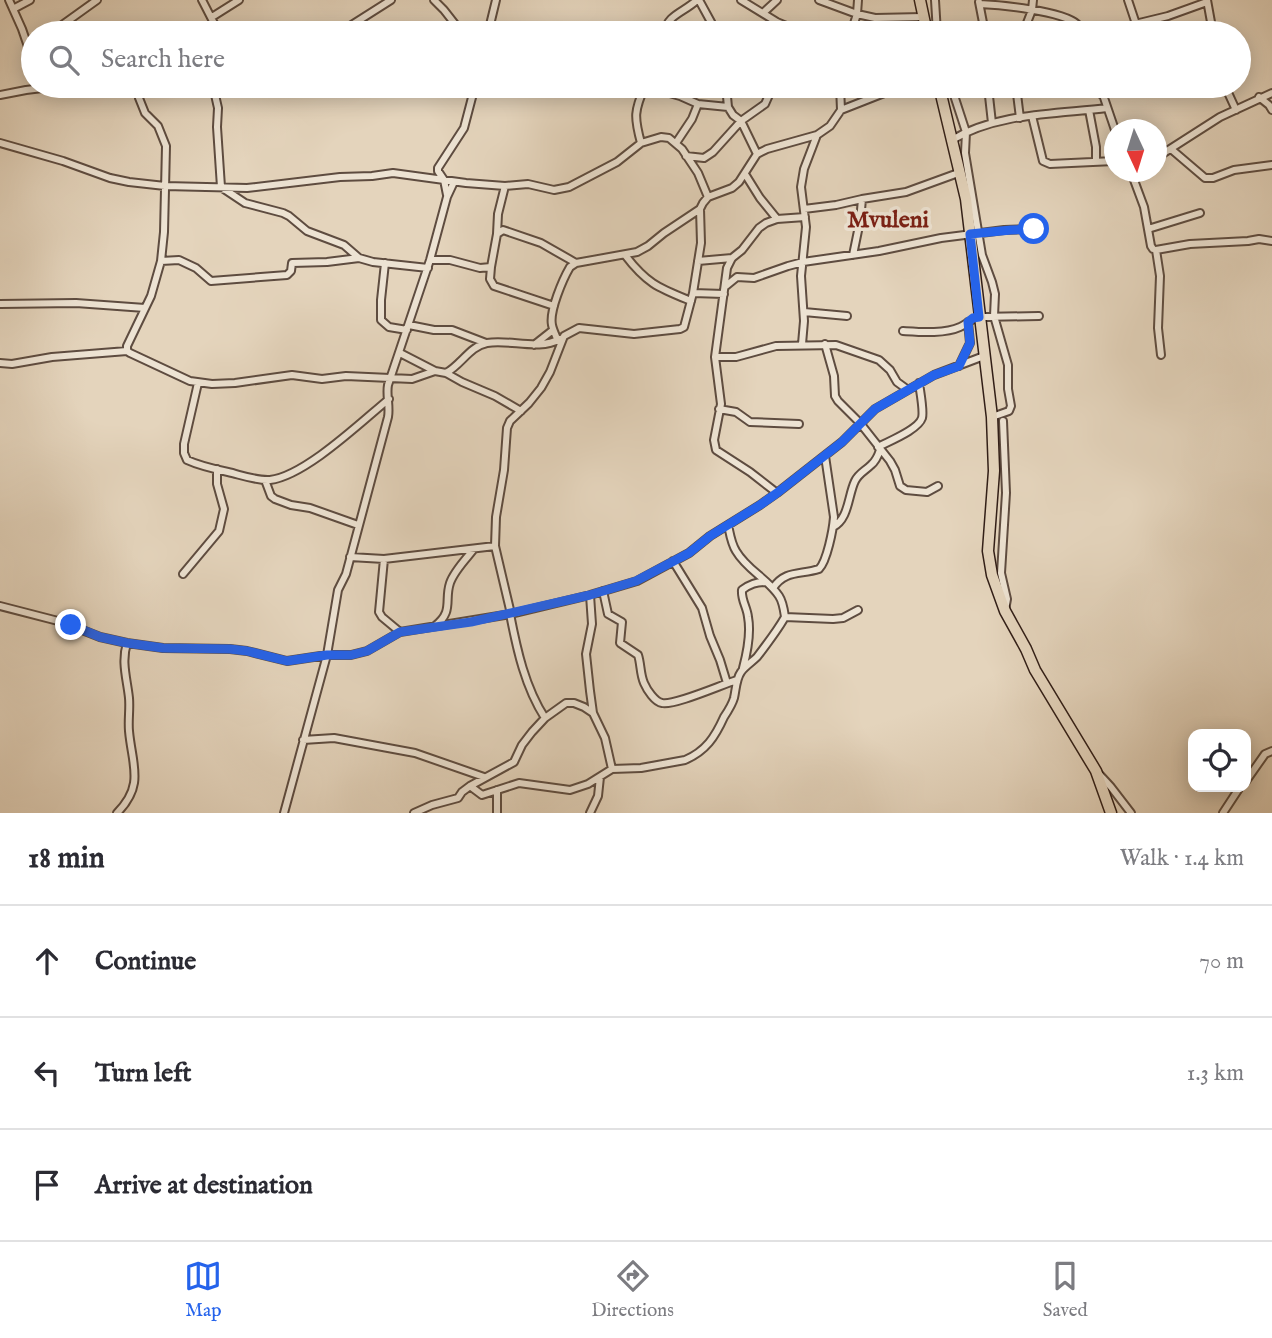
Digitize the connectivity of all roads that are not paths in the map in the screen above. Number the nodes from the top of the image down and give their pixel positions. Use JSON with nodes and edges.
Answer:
{"nodes":[{"id":1,"x":9,"y":0,"type":"edge"},
{"id":2,"x":30,"y":0,"type":"edge"},
{"id":3,"x":97,"y":0,"type":"edge"},
{"id":4,"x":202,"y":0,"type":"edge"},
{"id":5,"x":239,"y":0,"type":"edge"},
{"id":6,"x":391,"y":0,"type":"edge"},
{"id":7,"x":434,"y":0,"type":"edge"},
{"id":8,"x":496,"y":0,"type":"edge"},
{"id":9,"x":698,"y":0,"type":"edge"},
{"id":10,"x":741,"y":0,"type":"edge"},
{"id":11,"x":776,"y":0,"type":"edge"},
{"id":12,"x":819,"y":0,"type":"edge"},
{"id":13,"x":858,"y":0,"type":"edge"},
{"id":14,"x":920,"y":0,"type":"edge"},
{"id":15,"x":935,"y":0,"type":"edge"},
{"id":16,"x":1033,"y":0,"type":"edge"},
{"id":17,"x":1129,"y":0,"type":"edge"},
{"id":18,"x":1207,"y":1,"type":"edge"},
{"id":19,"x":979,"y":2,"type":"edge"},
{"id":20,"x":13,"y":9,"type":"junction"},
{"id":21,"x":1032,"y":10,"type":"junction"},
{"id":22,"x":762,"y":13,"type":"junction"},
{"id":23,"x":857,"y":14,"type":"junction"},
{"id":24,"x":212,"y":17,"type":"junction"},
{"id":25,"x":923,"y":18,"type":"junction"},
{"id":26,"x":68,"y":21,"type":"edge"},
{"id":27,"x":214,"y":21,"type":"edge"},
{"id":28,"x":358,"y":21,"type":"edge"},
{"id":29,"x":453,"y":21,"type":"edge"},
{"id":30,"x":491,"y":21,"type":"edge"},
{"id":31,"x":668,"y":21,"type":"edge"},
{"id":32,"x":710,"y":21,"type":"edge"},
{"id":33,"x":775,"y":21,"type":"edge"},
{"id":34,"x":855,"y":21,"type":"edge"},
{"id":35,"x":924,"y":21,"type":"edge"},
{"id":36,"x":936,"y":21,"type":"edge"},
{"id":37,"x":983,"y":21,"type":"edge"},
{"id":38,"x":1028,"y":21,"type":"edge"},
{"id":39,"x":1070,"y":21,"type":"edge"},
{"id":40,"x":1134,"y":21,"type":"edge"},
{"id":41,"x":1147,"y":21,"type":"edge"},
{"id":42,"x":1211,"y":21,"type":"edge"},
{"id":43,"x":21,"y":26,"type":"edge"},
{"id":44,"x":21,"y":91,"type":"edge"},
{"id":45,"x":1272,"y":93,"type":"edge"},
{"id":46,"x":0,"y":95,"type":"edge"},
{"id":47,"x":1259,"y":97,"type":"junction"},
{"id":48,"x":139,"y":98,"type":"edge"},
{"id":49,"x":216,"y":98,"type":"edge"},
{"id":50,"x":472,"y":98,"type":"edge"},
{"id":51,"x":640,"y":98,"type":"edge"},
{"id":52,"x":686,"y":98,"type":"edge"},
{"id":53,"x":727,"y":98,"type":"edge"},
{"id":54,"x":768,"y":98,"type":"edge"},
{"id":55,"x":840,"y":98,"type":"edge"},
{"id":56,"x":872,"y":98,"type":"edge"},
{"id":57,"x":942,"y":98,"type":"edge"},
{"id":58,"x":955,"y":98,"type":"edge"},
{"id":59,"x":989,"y":98,"type":"edge"},
{"id":60,"x":1018,"y":98,"type":"edge"},
{"id":61,"x":1103,"y":98,"type":"edge"},
{"id":62,"x":1231,"y":98,"type":"edge"},
{"id":63,"x":698,"y":104,"type":"junction"},
{"id":64,"x":728,"y":107,"type":"junction"},
{"id":65,"x":1107,"y":108,"type":"junction"},
{"id":66,"x":841,"y":110,"type":"junction"},
{"id":67,"x":1089,"y":110,"type":"junction"},
{"id":68,"x":1236,"y":110,"type":"junction"},
{"id":69,"x":1272,"y":110,"type":"edge"},
{"id":70,"x":1032,"y":116,"type":"junction"},
{"id":71,"x":1020,"y":118,"type":"junction"},
{"id":72,"x":1111,"y":119,"type":"edge"},
{"id":73,"x":741,"y":121,"type":"junction"},
{"id":74,"x":992,"y":123,"type":"junction"},
{"id":75,"x":965,"y":132,"type":"junction"},
{"id":76,"x":817,"y":135,"type":"junction"},
{"id":77,"x":952,"y":140,"type":"junction"},
{"id":78,"x":0,"y":143,"type":"edge"},
{"id":79,"x":641,"y":143,"type":"junction"},
{"id":80,"x":676,"y":144,"type":"junction"},
{"id":81,"x":1171,"y":149,"type":"junction"},
{"id":82,"x":1167,"y":152,"type":"edge"},
{"id":83,"x":757,"y":154,"type":"junction"},
{"id":84,"x":686,"y":156,"type":"junction"},
{"id":85,"x":1096,"y":162,"type":"junction"},
{"id":86,"x":1104,"y":162,"type":"edge"},
{"id":87,"x":1272,"y":165,"type":"edge"},
{"id":88,"x":961,"y":172,"type":"junction"},
{"id":89,"x":745,"y":174,"type":"junction"},
{"id":90,"x":444,"y":180,"type":"junction"},
{"id":91,"x":454,"y":182,"type":"junction"},
{"id":92,"x":1135,"y":182,"type":"edge"},
{"id":93,"x":166,"y":186,"type":"junction"},
{"id":94,"x":505,"y":186,"type":"junction"},
{"id":95,"x":221,"y":187,"type":"junction"},
{"id":96,"x":447,"y":197,"type":"junction"},
{"id":97,"x":709,"y":197,"type":"junction"},
{"id":98,"x":862,"y":199,"type":"junction"},
{"id":99,"x":970,"y":200,"type":"junction"},
{"id":100,"x":700,"y":209,"type":"junction"},
{"id":101,"x":804,"y":213,"type":"junction"},
{"id":102,"x":1200,"y":213,"type":"dead end"},
{"id":103,"x":777,"y":219,"type":"junction"},
{"id":104,"x":1034,"y":229,"type":"dead end"},
{"id":105,"x":1148,"y":229,"type":"junction"},
{"id":106,"x":499,"y":230,"type":"junction"},
{"id":107,"x":974,"y":234,"type":"junction"},
{"id":108,"x":1272,"y":241,"type":"edge"},
{"id":109,"x":1156,"y":250,"type":"junction"},
{"id":110,"x":625,"y":255,"type":"junction"},
{"id":111,"x":853,"y":255,"type":"junction"},
{"id":112,"x":359,"y":258,"type":"junction"},
{"id":113,"x":732,"y":258,"type":"junction"},
{"id":114,"x":430,"y":260,"type":"junction"},
{"id":115,"x":717,"y":260,"type":"junction"},
{"id":116,"x":161,"y":261,"type":"junction"},
{"id":117,"x":698,"y":261,"type":"junction"},
{"id":118,"x":803,"y":262,"type":"junction"},
{"id":119,"x":385,"y":263,"type":"junction"},
{"id":120,"x":576,"y":264,"type":"junction"},
{"id":121,"x":491,"y":267,"type":"junction"},
{"id":122,"x":428,"y":268,"type":"junction"},
{"id":123,"x":727,"y":268,"type":"junction"},
{"id":124,"x":726,"y":286,"type":"junction"},
{"id":125,"x":693,"y":293,"type":"junction"},
{"id":126,"x":724,"y":294,"type":"junction"},
{"id":127,"x":691,"y":301,"type":"junction"},
{"id":128,"x":0,"y":303,"type":"edge"},
{"id":129,"x":554,"y":306,"type":"junction"},
{"id":130,"x":145,"y":308,"type":"junction"},
{"id":131,"x":804,"y":312,"type":"junction"},
{"id":132,"x":847,"y":316,"type":"dead end"},
{"id":133,"x":994,"y":316,"type":"junction"},
{"id":134,"x":1039,"y":316,"type":"dead end"},
{"id":135,"x":979,"y":317,"type":"junction"},
{"id":136,"x":968,"y":322,"type":"junction"},
{"id":137,"x":408,"y":327,"type":"junction"},
{"id":138,"x":553,"y":330,"type":"junction"},
{"id":139,"x":903,"y":331,"type":"dead end"},
{"id":140,"x":561,"y":338,"type":"junction"},
{"id":141,"x":486,"y":343,"type":"junction"},
{"id":142,"x":802,"y":344,"type":"junction"},
{"id":143,"x":825,"y":344,"type":"junction"},
{"id":144,"x":534,"y":345,"type":"junction"},
{"id":145,"x":127,"y":351,"type":"junction"},
{"id":146,"x":400,"y":353,"type":"junction"},
{"id":147,"x":1161,"y":355,"type":"dead end"},
{"id":148,"x":984,"y":356,"type":"junction"},
{"id":149,"x":715,"y":357,"type":"junction"},
{"id":150,"x":0,"y":363,"type":"edge"},
{"id":151,"x":959,"y":366,"type":"junction"},
{"id":152,"x":435,"y":371,"type":"junction"},
{"id":153,"x":446,"y":373,"type":"junction"},
{"id":154,"x":392,"y":378,"type":"junction"},
{"id":155,"x":198,"y":383,"type":"junction"},
{"id":156,"x":919,"y":383,"type":"junction"},
{"id":157,"x":908,"y":390,"type":"junction"},
{"id":158,"x":389,"y":399,"type":"junction"},
{"id":159,"x":719,"y":409,"type":"junction"},
{"id":160,"x":521,"y":411,"type":"junction"},
{"id":161,"x":998,"y":418,"type":"junction"},
{"id":162,"x":860,"y":423,"type":"junction"},
{"id":163,"x":799,"y":424,"type":"dead end"},
{"id":164,"x":879,"y":449,"type":"junction"},
{"id":165,"x":825,"y":456,"type":"junction"},
{"id":166,"x":217,"y":469,"type":"junction"},
{"id":167,"x":265,"y":480,"type":"junction"},
{"id":168,"x":938,"y":486,"type":"dead end"},
{"id":169,"x":777,"y":493,"type":"junction"},
{"id":170,"x":358,"y":525,"type":"junction"},
{"id":171,"x":728,"y":525,"type":"junction"},
{"id":172,"x":833,"y":527,"type":"junction"},
{"id":173,"x":495,"y":547,"type":"junction"},
{"id":174,"x":474,"y":549,"type":"junction"},
{"id":175,"x":350,"y":557,"type":"junction"},
{"id":176,"x":384,"y":559,"type":"junction"},
{"id":177,"x":673,"y":561,"type":"junction"},
{"id":178,"x":183,"y":574,"type":"dead end"},
{"id":179,"x":766,"y":582,"type":"junction"},
{"id":180,"x":773,"y":588,"type":"junction"},
{"id":181,"x":603,"y":591,"type":"junction"},
{"id":182,"x":590,"y":595,"type":"junction"},
{"id":183,"x":0,"y":606,"type":"edge"},
{"id":184,"x":858,"y":610,"type":"dead end"},
{"id":185,"x":511,"y":614,"type":"junction"},
{"id":186,"x":785,"y":617,"type":"junction"},
{"id":187,"x":431,"y":628,"type":"junction"},
{"id":188,"x":400,"y":632,"type":"junction"},
{"id":189,"x":127,"y":643,"type":"junction"},
{"id":190,"x":327,"y":655,"type":"junction"},
{"id":191,"x":742,"y":670,"type":"junction"},
{"id":192,"x":737,"y":680,"type":"junction"},
{"id":193,"x":727,"y":683,"type":"junction"},
{"id":194,"x":593,"y":713,"type":"junction"},
{"id":195,"x":545,"y":718,"type":"junction"},
{"id":196,"x":303,"y":740,"type":"junction"},
{"id":197,"x":1272,"y":751,"type":"edge"},
{"id":198,"x":612,"y":769,"type":"junction"},
{"id":199,"x":1096,"y":771,"type":"junction"},
{"id":200,"x":1251,"y":773,"type":"edge"},
{"id":201,"x":484,"y":777,"type":"junction"},
{"id":202,"x":600,"y":777,"type":"junction"},
{"id":203,"x":470,"y":786,"type":"junction"},
{"id":204,"x":497,"y":790,"type":"junction"},
{"id":205,"x":1237,"y":792,"type":"edge"},
{"id":206,"x":117,"y":813,"type":"edge"},
{"id":207,"x":284,"y":813,"type":"edge"},
{"id":208,"x":414,"y":813,"type":"edge"},
{"id":209,"x":497,"y":813,"type":"edge"},
{"id":210,"x":590,"y":813,"type":"edge"},
{"id":211,"x":1111,"y":813,"type":"edge"},
{"id":212,"x":1131,"y":813,"type":"edge"},
{"id":213,"x":1223,"y":813,"type":"edge"}],
"edges":[{"from":1,"to":20,"type":"street"},
{"from":2,"to":20,"type":"street"},
{"from":3,"to":26,"type":"street"},
{"from":4,"to":24,"type":"street"},
{"from":5,"to":24,"type":"street"},
{"from":6,"to":28,"type":"street"},
{"from":7,"to":29,"type":"street"},
{"from":8,"to":30,"type":"street"},
{"from":9,"to":31,"type":"street"},
{"from":9,"to":32,"type":"street"},
{"from":10,"to":22,"type":"street"},
{"from":11,"to":22,"type":"street"},
{"from":12,"to":23,"type":"street"},
{"from":13,"to":23,"type":"street"},
{"from":14,"to":25,"type":"main road"},
{"from":15,"to":36,"type":"street"},
{"from":16,"to":21,"type":"street"},
{"from":17,"to":40,"type":"street"},
{"from":18,"to":41,"type":"street"},
{"from":18,"to":42,"type":"street"},
{"from":19,"to":21,"type":"street"},
{"from":19,"to":37,"type":"street"},
{"from":20,"to":43,"type":"street"},
{"from":21,"to":38,"type":"street"},
{"from":21,"to":39,"type":"street"},
{"from":22,"to":33,"type":"street"},
{"from":23,"to":25,"type":"street"},
{"from":23,"to":34,"type":"street"},
{"from":24,"to":27,"type":"street"},
{"from":25,"to":35,"type":"main road"},
{"from":44,"to":46,"type":"street"},
{"from":45,"to":47,"type":"street"},
{"from":47,"to":68,"type":"street"},
{"from":47,"to":69,"type":"street"},
{"from":48,"to":93,"type":"street"},
{"from":49,"to":95,"type":"street"},
{"from":50,"to":90,"type":"street"},
{"from":51,"to":79,"type":"street"},
{"from":52,"to":63,"type":"street"},
{"from":53,"to":64,"type":"street"},
{"from":54,"to":73,"type":"street"},
{"from":55,"to":66,"type":"street"},
{"from":56,"to":66,"type":"street"},
{"from":57,"to":77,"type":"main road"},
{"from":58,"to":75,"type":"street"},
{"from":59,"to":74,"type":"street"},
{"from":60,"to":71,"type":"street"},
{"from":61,"to":65,"type":"street"},
{"from":62,"to":68,"type":"street"},
{"from":63,"to":64,"type":"street"},
{"from":63,"to":80,"type":"street"},
{"from":64,"to":73,"type":"street"},
{"from":65,"to":67,"type":"street"},
{"from":65,"to":72,"type":"street"},
{"from":66,"to":76,"type":"street"},
{"from":67,"to":70,"type":"street"},
{"from":67,"to":85,"type":"street"},
{"from":68,"to":81,"type":"street"},
{"from":70,"to":71,"type":"street"},
{"from":70,"to":85,"type":"street"},
{"from":71,"to":74,"type":"street"},
{"from":73,"to":83,"type":"street"},
{"from":73,"to":84,"type":"street"},
{"from":74,"to":75,"type":"street"},
{"from":75,"to":77,"type":"street"},
{"from":75,"to":99,"type":"street"},
{"from":76,"to":83,"type":"street"},
{"from":76,"to":101,"type":"street"},
{"from":77,"to":88,"type":"main road"},
{"from":78,"to":93,"type":"street"},
{"from":79,"to":80,"type":"street"},
{"from":79,"to":94,"type":"street"},
{"from":80,"to":84,"type":"street"},
{"from":81,"to":82,"type":"street"},
{"from":81,"to":87,"type":"street"},
{"from":83,"to":89,"type":"street"},
{"from":84,"to":97,"type":"street"},
{"from":85,"to":86,"type":"street"},
{"from":88,"to":98,"type":"street"},
{"from":88,"to":99,"type":"main road"},
{"from":89,"to":97,"type":"street"},
{"from":89,"to":103,"type":"street"},
{"from":90,"to":91,"type":"street"},
{"from":90,"to":95,"type":"street"},
{"from":90,"to":96,"type":"street"},
{"from":91,"to":94,"type":"street"},
{"from":91,"to":96,"type":"street"},
{"from":92,"to":105,"type":"street"},
{"from":93,"to":95,"type":"street"},
{"from":93,"to":116,"type":"street"},
{"from":94,"to":106,"type":"street"},
{"from":95,"to":112,"type":"street"},
{"from":96,"to":114,"type":"street"},
{"from":97,"to":100,"type":"street"},
{"from":98,"to":101,"type":"street"},
{"from":98,"to":111,"type":"street"},
{"from":99,"to":107,"type":"main road"},
{"from":100,"to":110,"type":"street"},
{"from":100,"to":117,"type":"street"},
{"from":101,"to":103,"type":"street"},
{"from":101,"to":118,"type":"street"},
{"from":102,"to":105,"type":"street"},
{"from":103,"to":113,"type":"street"},
{"from":104,"to":107,"type":"street"},
{"from":105,"to":109,"type":"street"},
{"from":106,"to":120,"type":"street"},
{"from":106,"to":121,"type":"street"},
{"from":107,"to":111,"type":"street"},
{"from":107,"to":133,"type":"street"},
{"from":107,"to":135,"type":"main road"},
{"from":108,"to":109,"type":"street"},
{"from":109,"to":147,"type":"street"},
{"from":110,"to":120,"type":"street"},
{"from":110,"to":127,"type":"street"},
{"from":111,"to":118,"type":"street"},
{"from":112,"to":116,"type":"street"},
{"from":112,"to":119,"type":"street"},
{"from":113,"to":115,"type":"street"},
{"from":113,"to":123,"type":"street"},
{"from":114,"to":121,"type":"street"},
{"from":114,"to":122,"type":"street"},
{"from":115,"to":117,"type":"street"},
{"from":115,"to":123,"type":"street"},
{"from":116,"to":130,"type":"street"},
{"from":117,"to":125,"type":"street"},
{"from":118,"to":124,"type":"street"},
{"from":118,"to":131,"type":"street"},
{"from":119,"to":122,"type":"street"},
{"from":119,"to":137,"type":"street"},
{"from":120,"to":129,"type":"street"},
{"from":121,"to":129,"type":"street"},
{"from":122,"to":137,"type":"street"},
{"from":123,"to":124,"type":"street"},
{"from":124,"to":126,"type":"street"},
{"from":125,"to":126,"type":"street"},
{"from":125,"to":127,"type":"street"},
{"from":126,"to":149,"type":"street"},
{"from":127,"to":140,"type":"street"},
{"from":128,"to":130,"type":"street"},
{"from":129,"to":138,"type":"street"},
{"from":130,"to":145,"type":"street"},
{"from":131,"to":132,"type":"street"},
{"from":131,"to":142,"type":"street"},
{"from":133,"to":134,"type":"street"},
{"from":133,"to":135,"type":"street"},
{"from":133,"to":161,"type":"street"},
{"from":135,"to":136,"type":"street"},
{"from":135,"to":148,"type":"main road"},
{"from":136,"to":139,"type":"street"},
{"from":136,"to":151,"type":"street"},
{"from":137,"to":141,"type":"street"},
{"from":137,"to":146,"type":"street"},
{"from":138,"to":140,"type":"street"},
{"from":138,"to":144,"type":"street"},
{"from":140,"to":144,"type":"street"},
{"from":140,"to":160,"type":"street"},
{"from":141,"to":144,"type":"street"},
{"from":141,"to":153,"type":"street"},
{"from":142,"to":143,"type":"street"},
{"from":142,"to":149,"type":"street"},
{"from":143,"to":157,"type":"street"},
{"from":143,"to":162,"type":"street"},
{"from":145,"to":150,"type":"street"},
{"from":145,"to":155,"type":"street"},
{"from":146,"to":152,"type":"street"},
{"from":146,"to":154,"type":"street"},
{"from":148,"to":151,"type":"street"},
{"from":148,"to":161,"type":"main road"},
{"from":149,"to":159,"type":"street"},
{"from":151,"to":156,"type":"street"},
{"from":152,"to":153,"type":"street"},
{"from":152,"to":154,"type":"street"},
{"from":153,"to":160,"type":"street"},
{"from":154,"to":155,"type":"street"},
{"from":154,"to":158,"type":"street"},
{"from":155,"to":166,"type":"street"},
{"from":156,"to":157,"type":"street"},
{"from":156,"to":164,"type":"street"},
{"from":157,"to":162,"type":"street"},
{"from":158,"to":167,"type":"street"},
{"from":158,"to":170,"type":"street"},
{"from":159,"to":163,"type":"street"},
{"from":159,"to":169,"type":"street"},
{"from":160,"to":173,"type":"street"},
{"from":161,"to":199,"type":"main road"},
{"from":162,"to":164,"type":"street"},
{"from":162,"to":165,"type":"street"},
{"from":164,"to":168,"type":"street"},
{"from":164,"to":172,"type":"street"},
{"from":165,"to":169,"type":"street"},
{"from":165,"to":172,"type":"street"},
{"from":166,"to":167,"type":"street"},
{"from":166,"to":178,"type":"street"},
{"from":167,"to":170,"type":"street"},
{"from":169,"to":171,"type":"street"},
{"from":170,"to":175,"type":"street"},
{"from":171,"to":177,"type":"street"},
{"from":171,"to":179,"type":"street"},
{"from":172,"to":180,"type":"street"},
{"from":173,"to":174,"type":"street"},
{"from":173,"to":185,"type":"street"},
{"from":174,"to":176,"type":"street"},
{"from":174,"to":187,"type":"street"},
{"from":175,"to":176,"type":"street"},
{"from":175,"to":190,"type":"street"},
{"from":176,"to":188,"type":"street"},
{"from":177,"to":181,"type":"street"},
{"from":177,"to":193,"type":"street"},
{"from":179,"to":180,"type":"street"},
{"from":179,"to":191,"type":"street"},
{"from":180,"to":186,"type":"street"},
{"from":181,"to":182,"type":"street"},
{"from":181,"to":193,"type":"street"},
{"from":182,"to":185,"type":"street"},
{"from":182,"to":194,"type":"street"},
{"from":183,"to":189,"type":"street"},
{"from":184,"to":186,"type":"street"},
{"from":185,"to":187,"type":"street"},
{"from":185,"to":195,"type":"street"},
{"from":186,"to":191,"type":"street"},
{"from":187,"to":188,"type":"street"},
{"from":188,"to":190,"type":"street"},
{"from":189,"to":190,"type":"street"},
{"from":189,"to":206,"type":"street"},
{"from":190,"to":196,"type":"street"},
{"from":191,"to":192,"type":"street"},
{"from":192,"to":193,"type":"street"},
{"from":192,"to":198,"type":"street"},
{"from":194,"to":195,"type":"street"},
{"from":194,"to":198,"type":"street"},
{"from":195,"to":201,"type":"street"},
{"from":196,"to":201,"type":"street"},
{"from":196,"to":207,"type":"street"},
{"from":197,"to":200,"type":"street"},
{"from":198,"to":202,"type":"street"},
{"from":199,"to":211,"type":"main road"},
{"from":199,"to":212,"type":"street"},
{"from":201,"to":203,"type":"street"},
{"from":202,"to":204,"type":"street"},
{"from":202,"to":210,"type":"street"},
{"from":203,"to":204,"type":"street"},
{"from":203,"to":208,"type":"street"},
{"from":204,"to":209,"type":"street"},
{"from":205,"to":213,"type":"street"}]}
